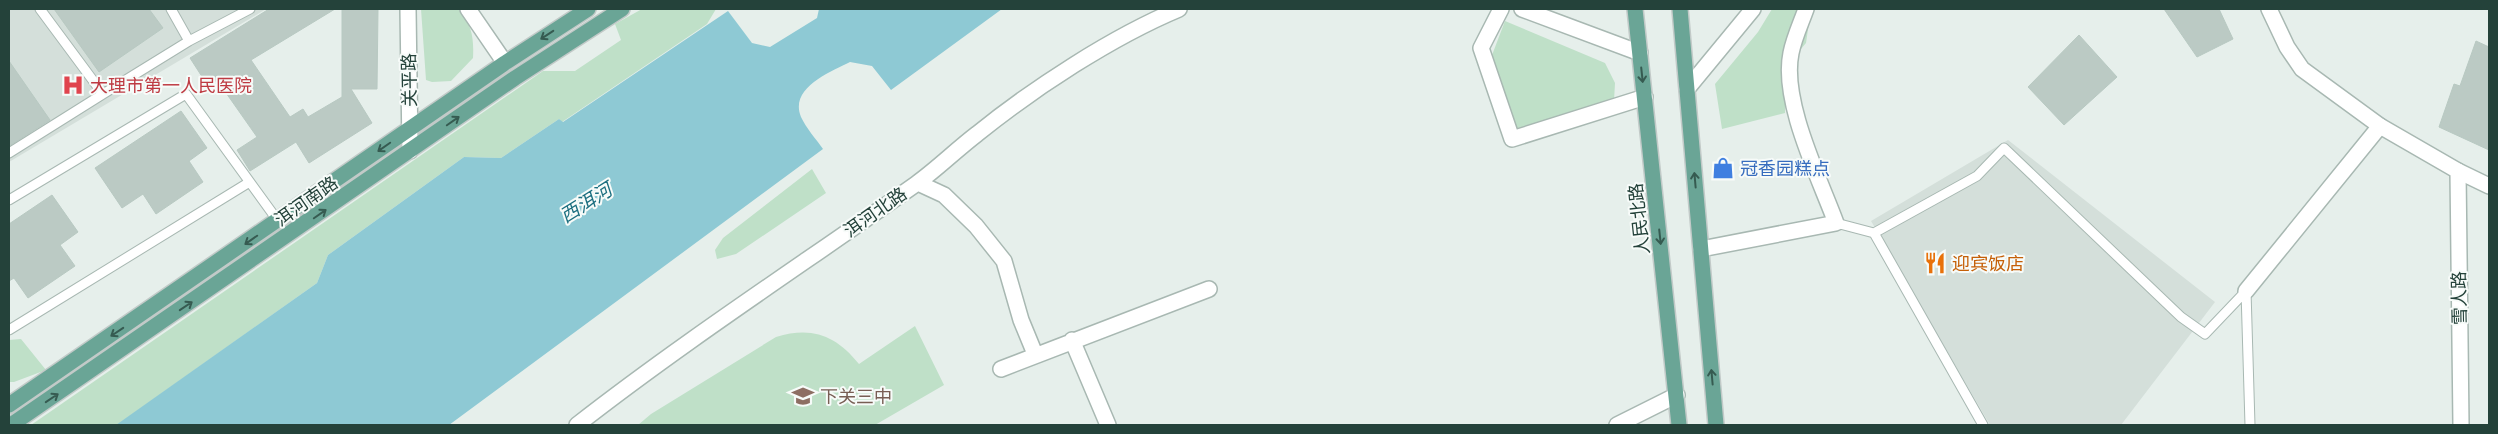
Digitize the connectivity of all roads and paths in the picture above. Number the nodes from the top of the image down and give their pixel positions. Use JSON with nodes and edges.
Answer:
{"nodes":[{"id":1,"x":40,"y":9,"type":"edge"},
{"id":2,"x":171,"y":9,"type":"edge"},
{"id":3,"x":250,"y":9,"type":"edge"},
{"id":4,"x":408,"y":9,"type":"edge"},
{"id":5,"x":468,"y":9,"type":"edge"},
{"id":6,"x":588,"y":9,"type":"edge"},
{"id":7,"x":622,"y":9,"type":"edge"},
{"id":8,"x":1179,"y":9,"type":"edge"},
{"id":9,"x":1501,"y":9,"type":"edge"},
{"id":10,"x":1522,"y":9,"type":"edge"},
{"id":11,"x":1635,"y":9,"type":"edge"},
{"id":12,"x":1680,"y":9,"type":"edge"},
{"id":13,"x":1752,"y":9,"type":"edge"},
{"id":14,"x":1806,"y":9,"type":"edge"},
{"id":15,"x":2269,"y":9,"type":"edge"},
{"id":16,"x":189,"y":41,"type":"junction"},
{"id":17,"x":1640,"y":53,"type":"junction"},
{"id":18,"x":505,"y":63,"type":"junction"},
{"id":19,"x":1687,"y":89,"type":"junction"},
{"id":20,"x":103,"y":94,"type":"junction"},
{"id":21,"x":1645,"y":97,"type":"junction"},
{"id":22,"x":2380,"y":126,"type":"junction"},
{"id":23,"x":410,"y":129,"type":"junction"},
{"id":24,"x":410,"y":151,"type":"junction"},
{"id":25,"x":9,"y":153,"type":"edge"},
{"id":26,"x":2458,"y":171,"type":"junction"},
{"id":27,"x":248,"y":183,"type":"junction"},
{"id":28,"x":918,"y":183,"type":"junction"},
{"id":29,"x":2489,"y":186,"type":"edge"},
{"id":30,"x":9,"y":200,"type":"edge"},
{"id":31,"x":278,"y":221,"type":"junction"},
{"id":32,"x":1836,"y":223,"type":"junction"},
{"id":33,"x":1874,"y":233,"type":"junction"},
{"id":34,"x":1701,"y":249,"type":"junction"},
{"id":35,"x":1209,"y":289,"type":"dead end"},
{"id":36,"x":2246,"y":291,"type":"junction"},
{"id":37,"x":9,"y":330,"type":"edge"},
{"id":38,"x":1072,"y":340,"type":"junction"},
{"id":39,"x":1035,"y":354,"type":"junction"},
{"id":40,"x":1001,"y":369,"type":"dead end"},
{"id":41,"x":1676,"y":395,"type":"junction"},
{"id":42,"x":9,"y":405,"type":"edge"},
{"id":43,"x":581,"y":424,"type":"edge"},
{"id":44,"x":12,"y":425,"type":"edge"},
{"id":45,"x":1108,"y":425,"type":"edge"},
{"id":46,"x":1617,"y":425,"type":"edge"},
{"id":47,"x":1679,"y":425,"type":"edge"},
{"id":48,"x":1716,"y":425,"type":"edge"},
{"id":49,"x":1982,"y":425,"type":"edge"},
{"id":50,"x":2250,"y":425,"type":"edge"},
{"id":51,"x":2461,"y":425,"type":"edge"}],
"edges":[{"from":1,"to":20,"type":"lane"},
{"from":2,"to":16,"type":"lane"},
{"from":3,"to":16,"type":"lane"},
{"from":4,"to":23,"type":"street","name":"关平路"},
{"from":5,"to":18,"type":"street"},
{"from":6,"to":18,"type":"main road","name":"洱河南路","one_way":true},
{"from":24,"to":7,"type":"main road","name":"洱河南路","one_way":true},
{"from":8,"to":28,"type":"street","name":"洱河北路"},
{"from":9,"to":21,"type":"street"},
{"from":10,"to":17,"type":"street"},
{"from":11,"to":17,"type":"main road","name":"人民北路"},
{"from":12,"to":19,"type":"main road"},
{"from":13,"to":19,"type":"street"},
{"from":14,"to":32,"type":"street"},
{"from":15,"to":22,"type":"street"},
{"from":16,"to":20,"type":"lane"},
{"from":17,"to":21,"type":"main road","name":"人民北路","one_way":true},
{"from":18,"to":23,"type":"main road","name":"洱河南路"},
{"from":34,"to":19,"type":"main road","one_way":true},
{"from":20,"to":25,"type":"lane"},
{"from":21,"to":41,"type":"main road","name":"人民北路","one_way":true},
{"from":22,"to":26,"type":"street"},
{"from":22,"to":36,"type":"street"},
{"from":23,"to":24,"type":"street","name":"关平路"},
{"from":23,"to":31,"type":"main road","name":"洱河南路","one_way":true},
{"from":44,"to":24,"type":"main road","name":"洱河南路","one_way":true},
{"from":26,"to":29,"type":"street"},
{"from":26,"to":51,"type":"street","name":"雪人路"},
{"from":27,"to":30,"type":"lane"},
{"from":27,"to":31,"type":"lane"},
{"from":27,"to":37,"type":"lane"},
{"from":28,"to":39,"type":"street"},
{"from":28,"to":43,"type":"street","name":"洱河北路"},
{"from":31,"to":42,"type":"main road","name":"洱河南路","one_way":true},
{"from":32,"to":33,"type":"lane"},
{"from":32,"to":34,"type":"street"},
{"from":33,"to":36,"type":"lane"},
{"from":33,"to":49,"type":"lane"},
{"from":48,"to":34,"type":"main road","one_way":true},
{"from":35,"to":38,"type":"street"},
{"from":36,"to":50,"type":"lane"},
{"from":38,"to":39,"type":"street"},
{"from":38,"to":45,"type":"street"},
{"from":39,"to":40,"type":"street"},
{"from":41,"to":46,"type":"street"},
{"from":41,"to":47,"type":"main road","name":"人民北路"}]}
